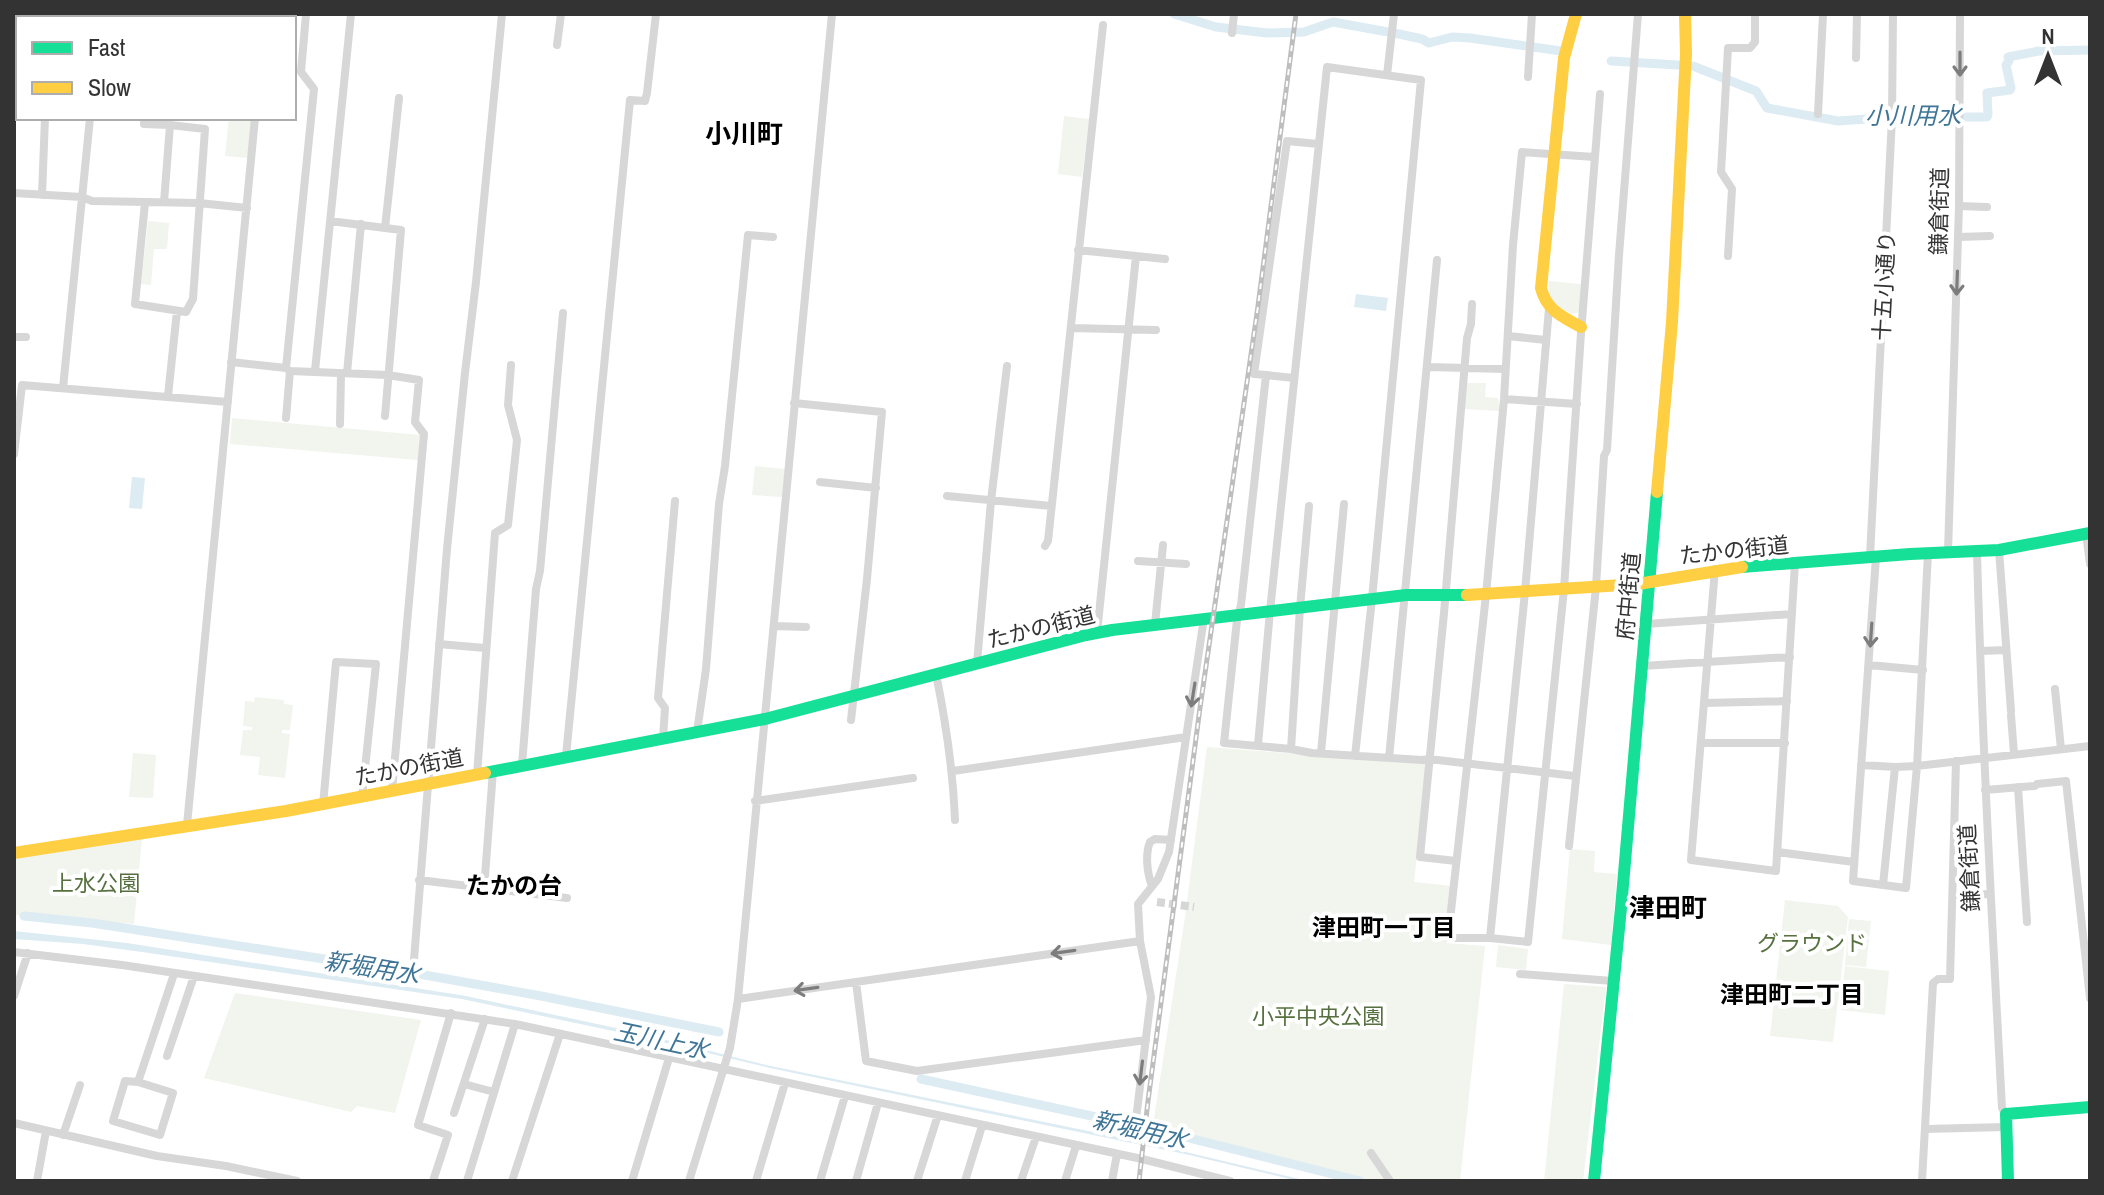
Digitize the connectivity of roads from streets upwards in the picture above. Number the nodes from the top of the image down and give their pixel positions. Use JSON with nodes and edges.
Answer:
{"nodes":[{"id":1,"x":306,"y":14,"type":"edge"},
{"id":2,"x":351,"y":14,"type":"edge"},
{"id":3,"x":502,"y":14,"type":"edge"},
{"id":4,"x":561,"y":14,"type":"edge"},
{"id":5,"x":656,"y":14,"type":"edge"},
{"id":6,"x":832,"y":14,"type":"edge"},
{"id":7,"x":1234,"y":14,"type":"edge"},
{"id":8,"x":1394,"y":14,"type":"edge"},
{"id":9,"x":1532,"y":14,"type":"edge"},
{"id":10,"x":1576,"y":14,"type":"edge"},
{"id":11,"x":1638,"y":14,"type":"edge"},
{"id":12,"x":1685,"y":14,"type":"edge"},
{"id":13,"x":1755,"y":14,"type":"edge"},
{"id":14,"x":1823,"y":14,"type":"edge"},
{"id":15,"x":1857,"y":14,"type":"edge"},
{"id":16,"x":1893,"y":14,"type":"edge"},
{"id":17,"x":1960,"y":14,"type":"edge"},
{"id":18,"x":1103,"y":25,"type":"dead end"},
{"id":19,"x":1232,"y":29,"type":"dead end"},
{"id":20,"x":557,"y":45,"type":"dead end"},
{"id":21,"x":1856,"y":58,"type":"dead end"},
{"id":22,"x":1387,"y":75,"type":"junction"},
{"id":23,"x":1528,"y":77,"type":"dead end"},
{"id":24,"x":1600,"y":94,"type":"dead end"},
{"id":25,"x":399,"y":98,"type":"dead end"},
{"id":26,"x":1818,"y":114,"type":"dead end"},
{"id":27,"x":45,"y":120,"type":"edge"},
{"id":28,"x":90,"y":120,"type":"edge"},
{"id":29,"x":144,"y":120,"type":"edge"},
{"id":30,"x":255,"y":120,"type":"edge"},
{"id":31,"x":170,"y":125,"type":"junction"},
{"id":32,"x":1318,"y":144,"type":"junction"},
{"id":33,"x":1555,"y":154,"type":"junction"},
{"id":34,"x":1595,"y":157,"type":"junction"},
{"id":35,"x":14,"y":193,"type":"edge"},
{"id":36,"x":42,"y":195,"type":"junction"},
{"id":37,"x":82,"y":197,"type":"junction"},
{"id":38,"x":164,"y":202,"type":"junction"},
{"id":39,"x":145,"y":203,"type":"junction"},
{"id":40,"x":199,"y":203,"type":"junction"},
{"id":41,"x":1959,"y":206,"type":"junction"},
{"id":42,"x":1987,"y":207,"type":"dead end"},
{"id":43,"x":247,"y":208,"type":"junction"},
{"id":44,"x":330,"y":221,"type":"junction"},
{"id":45,"x":361,"y":224,"type":"junction"},
{"id":46,"x":385,"y":228,"type":"junction"},
{"id":47,"x":1990,"y":236,"type":"dead end"},
{"id":48,"x":773,"y":237,"type":"dead end"},
{"id":49,"x":1958,"y":237,"type":"junction"},
{"id":50,"x":1078,"y":250,"type":"junction"},
{"id":51,"x":1136,"y":256,"type":"junction"},
{"id":52,"x":1728,"y":256,"type":"dead end"},
{"id":53,"x":1165,"y":259,"type":"dead end"},
{"id":54,"x":1437,"y":260,"type":"dead end"},
{"id":55,"x":1472,"y":304,"type":"dead end"},
{"id":56,"x":1549,"y":308,"type":"junction"},
{"id":57,"x":177,"y":311,"type":"junction"},
{"id":58,"x":563,"y":313,"type":"dead end"},
{"id":59,"x":1581,"y":327,"type":"junction"},
{"id":60,"x":1071,"y":328,"type":"junction"},
{"id":61,"x":1127,"y":330,"type":"junction"},
{"id":62,"x":1156,"y":330,"type":"dead end"},
{"id":63,"x":1508,"y":336,"type":"junction"},
{"id":64,"x":14,"y":337,"type":"edge"},
{"id":65,"x":26,"y":337,"type":"dead end"},
{"id":66,"x":1546,"y":340,"type":"junction"},
{"id":67,"x":231,"y":362,"type":"junction"},
{"id":68,"x":511,"y":365,"type":"dead end"},
{"id":69,"x":1007,"y":366,"type":"dead end"},
{"id":70,"x":1428,"y":367,"type":"junction"},
{"id":71,"x":1465,"y":368,"type":"junction"},
{"id":72,"x":288,"y":369,"type":"junction"},
{"id":73,"x":1505,"y":369,"type":"junction"},
{"id":74,"x":315,"y":371,"type":"junction"},
{"id":75,"x":344,"y":374,"type":"junction"},
{"id":76,"x":388,"y":375,"type":"junction"},
{"id":77,"x":1266,"y":375,"type":"junction"},
{"id":78,"x":1294,"y":378,"type":"junction"},
{"id":79,"x":63,"y":388,"type":"junction"},
{"id":80,"x":168,"y":396,"type":"junction"},
{"id":81,"x":1504,"y":399,"type":"junction"},
{"id":82,"x":228,"y":402,"type":"junction"},
{"id":83,"x":1540,"y":402,"type":"junction"},
{"id":84,"x":794,"y":403,"type":"junction"},
{"id":85,"x":1577,"y":404,"type":"junction"},
{"id":86,"x":17,"y":406,"type":"edge"},
{"id":87,"x":385,"y":416,"type":"dead end"},
{"id":88,"x":286,"y":418,"type":"dead end"},
{"id":89,"x":340,"y":424,"type":"dead end"},
{"id":90,"x":14,"y":454,"type":"edge"},
{"id":91,"x":820,"y":482,"type":"dead end"},
{"id":92,"x":876,"y":488,"type":"junction"},
{"id":93,"x":947,"y":496,"type":"dead end"},
{"id":94,"x":675,"y":501,"type":"dead end"},
{"id":95,"x":991,"y":501,"type":"junction"},
{"id":96,"x":1344,"y":504,"type":"dead end"},
{"id":97,"x":1051,"y":506,"type":"junction"},
{"id":98,"x":1309,"y":506,"type":"dead end"},
{"id":99,"x":2088,"y":534,"type":"edge"},
{"id":100,"x":1163,"y":545,"type":"dead end"},
{"id":101,"x":1045,"y":546,"type":"dead end"},
{"id":102,"x":1999,"y":550,"type":"junction"},
{"id":103,"x":1948,"y":552,"type":"junction"},
{"id":104,"x":1977,"y":552,"type":"junction"},
{"id":105,"x":1928,"y":553,"type":"junction"},
{"id":106,"x":1873,"y":557,"type":"junction"},
{"id":107,"x":1138,"y":561,"type":"dead end"},
{"id":108,"x":1161,"y":562,"type":"junction"},
{"id":109,"x":1795,"y":563,"type":"junction"},
{"id":110,"x":1186,"y":564,"type":"dead end"},
{"id":111,"x":2090,"y":564,"type":"edge"},
{"id":112,"x":1715,"y":569,"type":"junction"},
{"id":113,"x":1650,"y":581,"type":"junction"},
{"id":114,"x":1596,"y":587,"type":"junction"},
{"id":115,"x":1564,"y":589,"type":"junction"},
{"id":116,"x":1525,"y":592,"type":"junction"},
{"id":117,"x":1406,"y":595,"type":"junction"},
{"id":118,"x":1444,"y":595,"type":"junction"},
{"id":119,"x":1486,"y":595,"type":"junction"},
{"id":120,"x":1372,"y":599,"type":"junction"},
{"id":121,"x":1334,"y":604,"type":"junction"},
{"id":122,"x":1300,"y":608,"type":"junction"},
{"id":123,"x":1270,"y":611,"type":"junction"},
{"id":124,"x":1792,"y":614,"type":"junction"},
{"id":125,"x":1240,"y":615,"type":"junction"},
{"id":126,"x":1204,"y":618,"type":"junction"},
{"id":127,"x":1711,"y":620,"type":"junction"},
{"id":128,"x":1155,"y":624,"type":"junction"},
{"id":129,"x":1646,"y":624,"type":"junction"},
{"id":130,"x":774,"y":626,"type":"junction"},
{"id":131,"x":806,"y":627,"type":"dead end"},
{"id":132,"x":1097,"y":633,"type":"junction"},
{"id":133,"x":439,"y":644,"type":"junction"},
{"id":134,"x":485,"y":648,"type":"junction"},
{"id":135,"x":2006,"y":650,"type":"junction"},
{"id":136,"x":1980,"y":651,"type":"junction"},
{"id":137,"x":1790,"y":657,"type":"junction"},
{"id":138,"x":1708,"y":661,"type":"junction"},
{"id":139,"x":977,"y":663,"type":"junction"},
{"id":140,"x":1869,"y":665,"type":"junction"},
{"id":141,"x":1642,"y":666,"type":"junction"},
{"id":142,"x":1923,"y":670,"type":"junction"},
{"id":143,"x":936,"y":674,"type":"junction"},
{"id":144,"x":2055,"y":689,"type":"dead end"},
{"id":145,"x":855,"y":695,"type":"junction"},
{"id":146,"x":1787,"y":701,"type":"junction"},
{"id":147,"x":1704,"y":703,"type":"junction"},
{"id":148,"x":765,"y":719,"type":"junction"},
{"id":149,"x":851,"y":720,"type":"dead end"},
{"id":150,"x":697,"y":732,"type":"junction"},
{"id":151,"x":1186,"y":737,"type":"junction"},
{"id":152,"x":663,"y":738,"type":"junction"},
{"id":153,"x":1701,"y":743,"type":"junction"},
{"id":154,"x":1785,"y":743,"type":"junction"},
{"id":155,"x":1258,"y":745,"type":"junction"},
{"id":156,"x":2090,"y":746,"type":"edge"},
{"id":157,"x":1291,"y":749,"type":"junction"},
{"id":158,"x":2061,"y":749,"type":"junction"},
{"id":159,"x":1321,"y":753,"type":"junction"},
{"id":160,"x":2014,"y":754,"type":"junction"},
{"id":161,"x":566,"y":756,"type":"junction"},
{"id":162,"x":1355,"y":756,"type":"junction"},
{"id":163,"x":1389,"y":758,"type":"junction"},
{"id":164,"x":1984,"y":758,"type":"junction"},
{"id":165,"x":1429,"y":759,"type":"junction"},
{"id":166,"x":1956,"y":761,"type":"junction"},
{"id":167,"x":1467,"y":763,"type":"junction"},
{"id":168,"x":522,"y":765,"type":"junction"},
{"id":169,"x":1861,"y":765,"type":"junction"},
{"id":170,"x":1917,"y":766,"type":"junction"},
{"id":171,"x":1895,"y":767,"type":"junction"},
{"id":172,"x":1507,"y":768,"type":"junction"},
{"id":173,"x":493,"y":771,"type":"junction"},
{"id":174,"x":953,"y":771,"type":"junction"},
{"id":175,"x":1546,"y":773,"type":"junction"},
{"id":176,"x":477,"y":775,"type":"junction"},
{"id":177,"x":1575,"y":776,"type":"junction"},
{"id":178,"x":913,"y":778,"type":"dead end"},
{"id":179,"x":427,"y":784,"type":"junction"},
{"id":180,"x":2018,"y":787,"type":"junction"},
{"id":181,"x":1985,"y":790,"type":"junction"},
{"id":182,"x":392,"y":791,"type":"junction"},
{"id":183,"x":362,"y":797,"type":"junction"},
{"id":184,"x":755,"y":801,"type":"junction"},
{"id":185,"x":323,"y":805,"type":"junction"},
{"id":186,"x":955,"y":820,"type":"dead end"},
{"id":187,"x":187,"y":825,"type":"junction"},
{"id":188,"x":1171,"y":840,"type":"junction"},
{"id":189,"x":1569,"y":846,"type":"dead end"},
{"id":190,"x":1777,"y":852,"type":"junction"},
{"id":191,"x":14,"y":853,"type":"edge"},
{"id":192,"x":1456,"y":861,"type":"junction"},
{"id":193,"x":1854,"y":862,"type":"junction"},
{"id":194,"x":419,"y":880,"type":"junction"},
{"id":195,"x":1883,"y":885,"type":"junction"},
{"id":196,"x":1152,"y":886,"type":"junction"},
{"id":197,"x":484,"y":889,"type":"junction"},
{"id":198,"x":1990,"y":894,"type":"junction"},
{"id":199,"x":1953,"y":895,"type":"junction"},
{"id":200,"x":567,"y":898,"type":"dead end"},
{"id":201,"x":2027,"y":922,"type":"dead end"},
{"id":202,"x":1490,"y":938,"type":"junction"},
{"id":203,"x":1140,"y":941,"type":"junction"},
{"id":204,"x":14,"y":952,"type":"edge"},
{"id":205,"x":28,"y":953,"type":"junction"},
{"id":206,"x":413,"y":972,"type":"dead end"},
{"id":207,"x":174,"y":974,"type":"junction"},
{"id":208,"x":1520,"y":974,"type":"dead end"},
{"id":209,"x":194,"y":976,"type":"junction"},
{"id":210,"x":1613,"y":981,"type":"junction"},
{"id":211,"x":856,"y":982,"type":"junction"},
{"id":212,"x":14,"y":996,"type":"edge"},
{"id":213,"x":2090,"y":998,"type":"edge"},
{"id":214,"x":738,"y":999,"type":"junction"},
{"id":215,"x":451,"y":1013,"type":"junction"},
{"id":216,"x":485,"y":1019,"type":"junction"},
{"id":217,"x":515,"y":1024,"type":"junction"},
{"id":218,"x":560,"y":1034,"type":"junction"},
{"id":219,"x":1146,"y":1040,"type":"junction"},
{"id":220,"x":167,"y":1056,"type":"dead end"},
{"id":221,"x":669,"y":1058,"type":"junction"},
{"id":222,"x":724,"y":1069,"type":"junction"},
{"id":223,"x":138,"y":1082,"type":"junction"},
{"id":224,"x":785,"y":1083,"type":"junction"},
{"id":225,"x":464,"y":1084,"type":"junction"},
{"id":226,"x":80,"y":1085,"type":"dead end"},
{"id":227,"x":494,"y":1092,"type":"junction"},
{"id":228,"x":845,"y":1096,"type":"junction"},
{"id":229,"x":878,"y":1103,"type":"junction"},
{"id":230,"x":2090,"y":1107,"type":"edge"},
{"id":231,"x":454,"y":1113,"type":"dead end"},
{"id":232,"x":938,"y":1115,"type":"junction"},
{"id":233,"x":2006,"y":1120,"type":"junction"},
{"id":234,"x":14,"y":1123,"type":"edge"},
{"id":235,"x":982,"y":1126,"type":"junction"},
{"id":236,"x":1925,"y":1129,"type":"junction"},
{"id":237,"x":46,"y":1131,"type":"junction"},
{"id":238,"x":1128,"y":1131,"type":"dead end"},
{"id":239,"x":63,"y":1135,"type":"junction"},
{"id":240,"x":1036,"y":1137,"type":"junction"},
{"id":241,"x":1076,"y":1146,"type":"junction"},
{"id":242,"x":1122,"y":1153,"type":"junction"},
{"id":243,"x":1371,"y":1153,"type":"dead end"},
{"id":244,"x":1200,"y":1177,"type":"edge"},
{"id":245,"x":37,"y":1181,"type":"edge"},
{"id":246,"x":297,"y":1181,"type":"edge"},
{"id":247,"x":433,"y":1181,"type":"edge"},
{"id":248,"x":467,"y":1181,"type":"edge"},
{"id":249,"x":512,"y":1181,"type":"edge"},
{"id":250,"x":632,"y":1181,"type":"edge"},
{"id":251,"x":689,"y":1181,"type":"edge"},
{"id":252,"x":756,"y":1181,"type":"edge"},
{"id":253,"x":820,"y":1181,"type":"edge"},
{"id":254,"x":856,"y":1181,"type":"edge"},
{"id":255,"x":917,"y":1181,"type":"edge"},
{"id":256,"x":965,"y":1181,"type":"edge"},
{"id":257,"x":1021,"y":1181,"type":"edge"},
{"id":258,"x":1065,"y":1181,"type":"edge"},
{"id":259,"x":1112,"y":1181,"type":"edge"},
{"id":260,"x":1230,"y":1181,"type":"edge"},
{"id":261,"x":1390,"y":1181,"type":"edge"},
{"id":262,"x":1594,"y":1181,"type":"edge"},
{"id":263,"x":1922,"y":1181,"type":"edge"},
{"id":264,"x":2008,"y":1181,"type":"edge"}],
"edges":[{"from":1,"to":72,"type":"street"},
{"from":2,"to":44,"type":"street"},
{"from":3,"to":133,"type":"street"},
{"from":4,"to":20,"type":"street"},
{"from":5,"to":161,"type":"street"},
{"from":6,"to":84,"type":"street"},
{"from":7,"to":19,"type":"street"},
{"from":8,"to":22,"type":"street"},
{"from":9,"to":23,"type":"street"},
{"from":10,"to":33,"type":"street"},
{"from":11,"to":114,"type":"street"},
{"from":12,"to":113,"type":"street","name":"府中街道"},
{"from":13,"to":52,"type":"street"},
{"from":14,"to":26,"type":"street"},
{"from":15,"to":21,"type":"street"},
{"from":16,"to":106,"type":"street","name":"十五小通り"},
{"from":17,"to":41,"type":"street","name":"鎌倉街道","one_way":true},
{"from":18,"to":50,"type":"street"},
{"from":22,"to":32,"type":"street"},
{"from":22,"to":120,"type":"street"},
{"from":24,"to":34,"type":"street"},
{"from":25,"to":46,"type":"street"},
{"from":27,"to":36,"type":"street"},
{"from":28,"to":37,"type":"street"},
{"from":29,"to":31,"type":"street"},
{"from":30,"to":43,"type":"street"},
{"from":31,"to":38,"type":"street"},
{"from":31,"to":40,"type":"street"},
{"from":32,"to":77,"type":"street"},
{"from":32,"to":78,"type":"street"},
{"from":33,"to":34,"type":"street"},
{"from":33,"to":56,"type":"street"},
{"from":33,"to":63,"type":"street"},
{"from":34,"to":59,"type":"street"},
{"from":35,"to":36,"type":"street"},
{"from":36,"to":37,"type":"street"},
{"from":37,"to":39,"type":"street"},
{"from":37,"to":79,"type":"street"},
{"from":38,"to":39,"type":"street"},
{"from":38,"to":40,"type":"street"},
{"from":39,"to":57,"type":"street"},
{"from":40,"to":43,"type":"street"},
{"from":40,"to":57,"type":"street"},
{"from":41,"to":42,"type":"street"},
{"from":41,"to":49,"type":"street","name":"鎌倉街道"},
{"from":43,"to":67,"type":"street"},
{"from":44,"to":45,"type":"street"},
{"from":44,"to":74,"type":"street"},
{"from":45,"to":46,"type":"street"},
{"from":45,"to":75,"type":"street"},
{"from":46,"to":76,"type":"street"},
{"from":47,"to":49,"type":"street"},
{"from":48,"to":150,"type":"street"},
{"from":49,"to":103,"type":"street","name":"鎌倉街道","one_way":true},
{"from":50,"to":51,"type":"street"},
{"from":50,"to":60,"type":"street"},
{"from":51,"to":53,"type":"street"},
{"from":51,"to":61,"type":"street"},
{"from":54,"to":70,"type":"street"},
{"from":55,"to":71,"type":"street"},
{"from":56,"to":59,"type":"street"},
{"from":56,"to":66,"type":"street"},
{"from":57,"to":80,"type":"street"},
{"from":58,"to":168,"type":"street"},
{"from":59,"to":85,"type":"street"},
{"from":60,"to":61,"type":"street"},
{"from":60,"to":97,"type":"street"},
{"from":61,"to":62,"type":"street"},
{"from":61,"to":132,"type":"street"},
{"from":63,"to":66,"type":"street"},
{"from":63,"to":73,"type":"street"},
{"from":64,"to":65,"type":"street"},
{"from":66,"to":83,"type":"street"},
{"from":67,"to":72,"type":"street"},
{"from":67,"to":82,"type":"street"},
{"from":68,"to":134,"type":"street"},
{"from":69,"to":95,"type":"street"},
{"from":70,"to":71,"type":"street"},
{"from":70,"to":117,"type":"street"},
{"from":71,"to":73,"type":"street"},
{"from":71,"to":118,"type":"street"},
{"from":72,"to":74,"type":"street"},
{"from":72,"to":88,"type":"street"},
{"from":73,"to":81,"type":"street"},
{"from":74,"to":75,"type":"street"},
{"from":75,"to":76,"type":"street"},
{"from":75,"to":89,"type":"street"},
{"from":76,"to":87,"type":"street"},
{"from":76,"to":182,"type":"street"},
{"from":77,"to":78,"type":"street"},
{"from":77,"to":125,"type":"street"},
{"from":78,"to":123,"type":"street"},
{"from":79,"to":80,"type":"street"},
{"from":79,"to":86,"type":"street"},
{"from":80,"to":82,"type":"street"},
{"from":81,"to":83,"type":"street"},
{"from":81,"to":119,"type":"street"},
{"from":82,"to":187,"type":"street"},
{"from":83,"to":85,"type":"street"},
{"from":83,"to":116,"type":"street"},
{"from":84,"to":92,"type":"street"},
{"from":84,"to":130,"type":"street"},
{"from":85,"to":115,"type":"street"},
{"from":86,"to":90,"type":"street"},
{"from":91,"to":92,"type":"street"},
{"from":92,"to":145,"type":"street"},
{"from":93,"to":95,"type":"street"},
{"from":94,"to":152,"type":"street"},
{"from":95,"to":97,"type":"street"},
{"from":95,"to":139,"type":"street"},
{"from":96,"to":121,"type":"street"},
{"from":97,"to":101,"type":"street"},
{"from":98,"to":122,"type":"street"},
{"from":99,"to":102,"type":"street","name":"たかの街道"},
{"from":99,"to":111,"type":"street"},
{"from":100,"to":108,"type":"street"},
{"from":102,"to":104,"type":"street","name":"たかの街道"},
{"from":102,"to":135,"type":"street"},
{"from":103,"to":104,"type":"street","name":"たかの街道"},
{"from":103,"to":105,"type":"street","name":"たかの街道"},
{"from":104,"to":136,"type":"street","name":"鎌倉街道"},
{"from":105,"to":106,"type":"street","name":"たかの街道"},
{"from":105,"to":142,"type":"street"},
{"from":106,"to":109,"type":"street","name":"たかの街道"},
{"from":106,"to":140,"type":"street","name":"十五小通り","one_way":true},
{"from":107,"to":108,"type":"street"},
{"from":108,"to":110,"type":"street"},
{"from":108,"to":128,"type":"street"},
{"from":109,"to":112,"type":"street","name":"たかの街道"},
{"from":109,"to":124,"type":"street"},
{"from":112,"to":113,"type":"street","name":"たかの街道"},
{"from":112,"to":127,"type":"street"},
{"from":113,"to":114,"type":"street","name":"たかの街道"},
{"from":113,"to":129,"type":"street","name":"府中街道"},
{"from":114,"to":115,"type":"street","name":"たかの街道"},
{"from":114,"to":177,"type":"street"},
{"from":115,"to":116,"type":"street","name":"たかの街道"},
{"from":115,"to":175,"type":"street"},
{"from":116,"to":119,"type":"street","name":"たかの街道"},
{"from":116,"to":172,"type":"street"},
{"from":117,"to":118,"type":"street","name":"たかの街道"},
{"from":117,"to":120,"type":"street","name":"たかの街道"},
{"from":117,"to":163,"type":"street"},
{"from":118,"to":119,"type":"street","name":"たかの街道"},
{"from":118,"to":165,"type":"street"},
{"from":119,"to":167,"type":"street"},
{"from":120,"to":121,"type":"street","name":"たかの街道"},
{"from":120,"to":162,"type":"street"},
{"from":121,"to":122,"type":"street","name":"たかの街道"},
{"from":121,"to":159,"type":"street"},
{"from":122,"to":123,"type":"street","name":"たかの街道"},
{"from":122,"to":157,"type":"street"},
{"from":123,"to":125,"type":"street","name":"たかの街道"},
{"from":123,"to":155,"type":"street"},
{"from":124,"to":127,"type":"street"},
{"from":124,"to":137,"type":"street"},
{"from":125,"to":126,"type":"street","name":"たかの街道"},
{"from":125,"to":155,"type":"street"},
{"from":126,"to":128,"type":"street","name":"たかの街道"},
{"from":126,"to":151,"type":"street","one_way":true},
{"from":127,"to":129,"type":"street"},
{"from":127,"to":138,"type":"street"},
{"from":128,"to":132,"type":"street","name":"たかの街道"},
{"from":129,"to":141,"type":"street","name":"府中街道"},
{"from":130,"to":131,"type":"street"},
{"from":130,"to":148,"type":"street"},
{"from":132,"to":139,"type":"street","name":"たかの街道"},
{"from":133,"to":134,"type":"street"},
{"from":133,"to":179,"type":"street"},
{"from":134,"to":176,"type":"street"},
{"from":135,"to":136,"type":"street"},
{"from":135,"to":160,"type":"street"},
{"from":136,"to":164,"type":"street","name":"鎌倉街道"},
{"from":137,"to":138,"type":"street"},
{"from":137,"to":146,"type":"street"},
{"from":138,"to":141,"type":"street"},
{"from":138,"to":147,"type":"street"},
{"from":139,"to":143,"type":"street","name":"たかの街道"},
{"from":140,"to":142,"type":"street"},
{"from":140,"to":169,"type":"street","name":"十五小通り"},
{"from":141,"to":210,"type":"street","name":"府中街道"},
{"from":142,"to":170,"type":"street"},
{"from":143,"to":145,"type":"street","name":"たかの街道"},
{"from":143,"to":174,"type":"street"},
{"from":144,"to":158,"type":"street"},
{"from":145,"to":148,"type":"street","name":"たかの街道"},
{"from":145,"to":149,"type":"street"},
{"from":146,"to":147,"type":"street"},
{"from":146,"to":154,"type":"street"},
{"from":147,"to":153,"type":"street"},
{"from":148,"to":150,"type":"street","name":"たかの街道"},
{"from":148,"to":184,"type":"street"},
{"from":150,"to":152,"type":"street","name":"たかの街道"},
{"from":151,"to":174,"type":"street"},
{"from":151,"to":188,"type":"street"},
{"from":152,"to":161,"type":"street","name":"たかの街道"},
{"from":153,"to":154,"type":"street"},
{"from":153,"to":190,"type":"street"},
{"from":154,"to":190,"type":"street"},
{"from":155,"to":157,"type":"street"},
{"from":156,"to":158,"type":"street"},
{"from":157,"to":159,"type":"street"},
{"from":158,"to":160,"type":"street"},
{"from":159,"to":162,"type":"street"},
{"from":160,"to":164,"type":"street"},
{"from":161,"to":168,"type":"street","name":"たかの街道"},
{"from":162,"to":163,"type":"street"},
{"from":163,"to":165,"type":"street"},
{"from":164,"to":166,"type":"street"},
{"from":164,"to":181,"type":"street","name":"鎌倉街道"},
{"from":165,"to":167,"type":"street"},
{"from":165,"to":192,"type":"street"},
{"from":166,"to":170,"type":"street"},
{"from":166,"to":199,"type":"street"},
{"from":167,"to":172,"type":"street"},
{"from":167,"to":192,"type":"street"},
{"from":168,"to":173,"type":"street","name":"たかの街道"},
{"from":169,"to":171,"type":"street"},
{"from":169,"to":193,"type":"street","name":"十五小通り"},
{"from":170,"to":171,"type":"street"},
{"from":170,"to":195,"type":"street"},
{"from":171,"to":195,"type":"street"},
{"from":172,"to":175,"type":"street"},
{"from":172,"to":202,"type":"street"},
{"from":173,"to":176,"type":"street","name":"たかの街道"},
{"from":173,"to":197,"type":"street"},
{"from":174,"to":186,"type":"street"},
{"from":175,"to":177,"type":"street"},
{"from":175,"to":202,"type":"street"},
{"from":176,"to":179,"type":"street","name":"たかの街道"},
{"from":177,"to":189,"type":"street"},
{"from":178,"to":184,"type":"street"},
{"from":179,"to":182,"type":"street","name":"たかの街道"},
{"from":179,"to":194,"type":"street"},
{"from":180,"to":181,"type":"street"},
{"from":180,"to":201,"type":"street"},
{"from":180,"to":213,"type":"street"},
{"from":181,"to":198,"type":"street","name":"鎌倉街道"},
{"from":182,"to":183,"type":"street","name":"たかの街道"},
{"from":183,"to":185,"type":"street","name":"たかの街道"},
{"from":183,"to":185,"type":"street"},
{"from":184,"to":214,"type":"street"},
{"from":185,"to":187,"type":"street","name":"たかの街道"},
{"from":187,"to":191,"type":"street","name":"たかの街道"},
{"from":188,"to":196,"type":"street"},
{"from":188,"to":196,"type":"street"},
{"from":190,"to":193,"type":"street"},
{"from":192,"to":202,"type":"street"},
{"from":193,"to":195,"type":"street","name":"十五小通り"},
{"from":194,"to":197,"type":"street"},
{"from":194,"to":206,"type":"street"},
{"from":196,"to":203,"type":"street"},
{"from":197,"to":200,"type":"street"},
{"from":198,"to":199,"type":"street"},
{"from":198,"to":233,"type":"street","name":"鎌倉街道"},
{"from":199,"to":236,"type":"street"},
{"from":203,"to":211,"type":"street","one_way":true},
{"from":203,"to":219,"type":"street"},
{"from":204,"to":205,"type":"street"},
{"from":205,"to":207,"type":"street"},
{"from":205,"to":212,"type":"street"},
{"from":207,"to":209,"type":"street"},
{"from":207,"to":223,"type":"street"},
{"from":208,"to":210,"type":"street"},
{"from":209,"to":215,"type":"street"},
{"from":209,"to":220,"type":"street"},
{"from":210,"to":262,"type":"street","name":"府中街道"},
{"from":211,"to":214,"type":"street","one_way":true},
{"from":211,"to":219,"type":"street"},
{"from":214,"to":222,"type":"street"},
{"from":215,"to":216,"type":"street"},
{"from":215,"to":247,"type":"street"},
{"from":216,"to":217,"type":"street"},
{"from":216,"to":225,"type":"street"},
{"from":217,"to":218,"type":"street"},
{"from":217,"to":227,"type":"street"},
{"from":218,"to":221,"type":"street"},
{"from":218,"to":249,"type":"street"},
{"from":219,"to":238,"type":"street","one_way":true},
{"from":221,"to":222,"type":"street"},
{"from":221,"to":250,"type":"street"},
{"from":222,"to":224,"type":"street"},
{"from":222,"to":251,"type":"street"},
{"from":223,"to":223,"type":"street"},
{"from":224,"to":228,"type":"street"},
{"from":224,"to":252,"type":"street"},
{"from":225,"to":227,"type":"street"},
{"from":225,"to":231,"type":"street"},
{"from":226,"to":239,"type":"street"},
{"from":227,"to":248,"type":"street"},
{"from":228,"to":229,"type":"street"},
{"from":228,"to":253,"type":"street"},
{"from":229,"to":232,"type":"street"},
{"from":229,"to":254,"type":"street"},
{"from":230,"to":233,"type":"street"},
{"from":232,"to":235,"type":"street"},
{"from":232,"to":255,"type":"street"},
{"from":233,"to":236,"type":"street"},
{"from":233,"to":264,"type":"street","name":"鎌倉街道"},
{"from":234,"to":237,"type":"street"},
{"from":235,"to":240,"type":"street"},
{"from":235,"to":256,"type":"street"},
{"from":236,"to":263,"type":"street"},
{"from":237,"to":239,"type":"street"},
{"from":237,"to":245,"type":"street"},
{"from":239,"to":246,"type":"street"},
{"from":240,"to":241,"type":"street"},
{"from":240,"to":257,"type":"street"},
{"from":241,"to":242,"type":"street"},
{"from":241,"to":258,"type":"street"},
{"from":242,"to":244,"type":"street"},
{"from":242,"to":259,"type":"street"},
{"from":243,"to":261,"type":"street"},
{"from":244,"to":260,"type":"street"}]}
